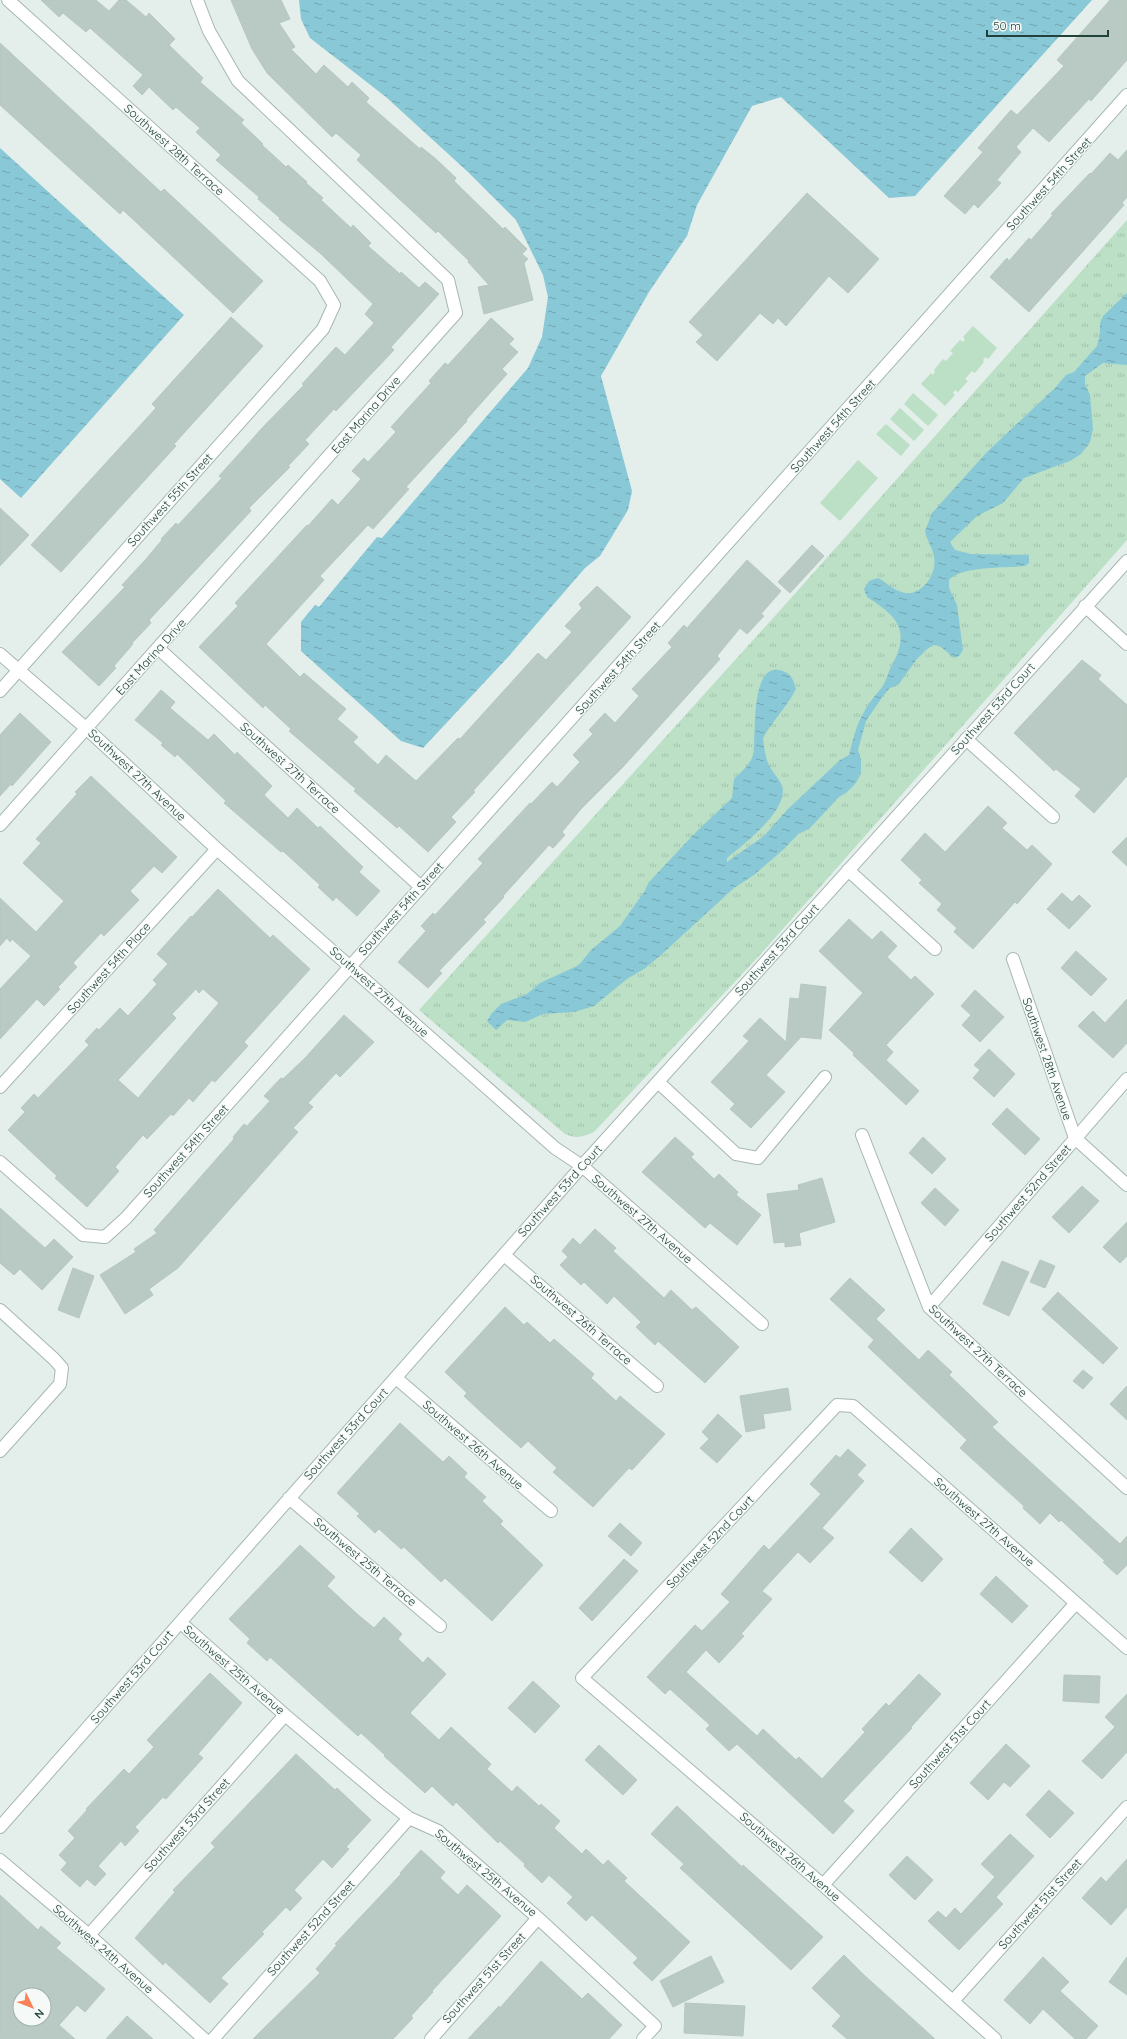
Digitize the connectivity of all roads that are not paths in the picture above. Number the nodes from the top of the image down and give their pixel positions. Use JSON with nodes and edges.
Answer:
{"nodes":[{"id":1,"x":8,"y":0,"type":"edge"},
{"id":2,"x":197,"y":0,"type":"edge"},
{"id":3,"x":1127,"y":96,"type":"edge"},
{"id":4,"x":334,"y":305,"type":"joint"},
{"id":5,"x":1127,"y":561,"type":"edge"},
{"id":6,"x":1085,"y":606,"type":"junction"},
{"id":7,"x":1127,"y":644,"type":"edge"},
{"id":8,"x":159,"y":649,"type":"junction"},
{"id":9,"x":0,"y":654,"type":"edge"},
{"id":10,"x":19,"y":670,"type":"junction"},
{"id":11,"x":0,"y":691,"type":"edge"},
{"id":12,"x":87,"y":729,"type":"junction"},
{"id":13,"x":966,"y":739,"type":"junction"},
{"id":14,"x":1054,"y":817,"type":"dead end"},
{"id":15,"x":0,"y":825,"type":"edge"},
{"id":16,"x":217,"y":849,"type":"junction"},
{"id":17,"x":848,"y":870,"type":"junction"},
{"id":18,"x":421,"y":887,"type":"junction"},
{"id":19,"x":935,"y":949,"type":"dead end"},
{"id":20,"x":1012,"y":959,"type":"dead end"},
{"id":21,"x":350,"y":966,"type":"junction"},
{"id":22,"x":826,"y":1077,"type":"dead end"},
{"id":23,"x":1127,"y":1079,"type":"edge"},
{"id":24,"x":658,"y":1082,"type":"junction"},
{"id":25,"x":0,"y":1088,"type":"edge"},
{"id":26,"x":862,"y":1135,"type":"dead end"},
{"id":27,"x":1075,"y":1138,"type":"junction"},
{"id":28,"x":0,"y":1162,"type":"edge"},
{"id":29,"x":582,"y":1166,"type":"junction"},
{"id":30,"x":1127,"y":1185,"type":"edge"},
{"id":31,"x":504,"y":1255,"type":"junction"},
{"id":32,"x":929,"y":1307,"type":"junction"},
{"id":33,"x":0,"y":1310,"type":"edge"},
{"id":34,"x":762,"y":1324,"type":"dead end"},
{"id":35,"x":396,"y":1378,"type":"junction"},
{"id":36,"x":658,"y":1386,"type":"dead end"},
{"id":37,"x":837,"y":1405,"type":"joint"},
{"id":38,"x":0,"y":1451,"type":"edge"},
{"id":39,"x":1127,"y":1488,"type":"edge"},
{"id":40,"x":290,"y":1498,"type":"junction"},
{"id":41,"x":551,"y":1511,"type":"dead end"},
{"id":42,"x":1076,"y":1603,"type":"junction"},
{"id":43,"x":180,"y":1623,"type":"junction"},
{"id":44,"x":440,"y":1626,"type":"dead end"},
{"id":45,"x":1127,"y":1648,"type":"edge"},
{"id":46,"x":582,"y":1678,"type":"joint"},
{"id":47,"x":285,"y":1715,"type":"junction"},
{"id":48,"x":1127,"y":1807,"type":"edge"},
{"id":49,"x":409,"y":1818,"type":"junction"},
{"id":50,"x":0,"y":1827,"type":"edge"},
{"id":51,"x":0,"y":1860,"type":"edge"},
{"id":52,"x":823,"y":1885,"type":"junction"},
{"id":53,"x":538,"y":1918,"type":"junction"},
{"id":54,"x":89,"y":1935,"type":"junction"},
{"id":55,"x":953,"y":2001,"type":"junction"},
{"id":56,"x":204,"y":2039,"type":"edge"},
{"id":57,"x":213,"y":2039,"type":"edge"},
{"id":58,"x":430,"y":2039,"type":"edge"},
{"id":59,"x":643,"y":2039,"type":"edge"},
{"id":60,"x":995,"y":2039,"type":"edge"}],
"edges":[{"from":1,"to":4,"type":"street","name":"Southwest 28th Terrace"},
{"from":2,"to":8,"type":"street","name":"East Marina Drive"},
{"from":3,"to":18,"type":"street","name":"Southwest 54th Street"},
{"from":4,"to":10,"type":"street","name":"Southwest 55th Street"},
{"from":5,"to":6,"type":"street","name":"Southwest 53rd Court"},
{"from":6,"to":7,"type":"street"},
{"from":6,"to":13,"type":"street","name":"Southwest 53rd Court"},
{"from":8,"to":12,"type":"street","name":"East Marina Drive"},
{"from":8,"to":18,"type":"street","name":"Southwest 27th Terrace"},
{"from":9,"to":10,"type":"street","name":"Southwest 27th Avenue"},
{"from":10,"to":11,"type":"street","name":"Southwest 55th Street"},
{"from":10,"to":12,"type":"street","name":"Southwest 27th Avenue"},
{"from":12,"to":15,"type":"street","name":"East Marina Drive"},
{"from":12,"to":16,"type":"street","name":"Southwest 27th Avenue"},
{"from":13,"to":14,"type":"street"},
{"from":13,"to":17,"type":"street","name":"Southwest 53rd Court"},
{"from":16,"to":21,"type":"street","name":"Southwest 27th Avenue"},
{"from":16,"to":25,"type":"street","name":"Southwest 54th Place"},
{"from":17,"to":19,"type":"street"},
{"from":17,"to":24,"type":"street","name":"Southwest 53rd Court"},
{"from":18,"to":21,"type":"street","name":"Southwest 54th Street"},
{"from":20,"to":27,"type":"street","name":"Southwest 28th Avenue"},
{"from":21,"to":28,"type":"street","name":"Southwest 54th Street"},
{"from":21,"to":29,"type":"street","name":"Southwest 27th Avenue"},
{"from":22,"to":24,"type":"street"},
{"from":23,"to":27,"type":"street","name":"Southwest 52nd Street"},
{"from":24,"to":29,"type":"street","name":"Southwest 53rd Court"},
{"from":26,"to":32,"type":"street","name":"Southwest 27th Terrace"},
{"from":27,"to":30,"type":"street","name":"Southwest 28th Avenue"},
{"from":27,"to":32,"type":"street","name":"Southwest 52nd Street"},
{"from":29,"to":31,"type":"street","name":"Southwest 53rd Court"},
{"from":29,"to":34,"type":"street","name":"Southwest 27th Avenue"},
{"from":31,"to":35,"type":"street","name":"Southwest 53rd Court"},
{"from":31,"to":36,"type":"street","name":"Southwest 26th Terrace"},
{"from":32,"to":39,"type":"street","name":"Southwest 27th Terrace"},
{"from":33,"to":38,"type":"street"},
{"from":35,"to":40,"type":"street","name":"Southwest 53rd Court"},
{"from":35,"to":41,"type":"street","name":"Southwest 26th Avenue"},
{"from":37,"to":42,"type":"street","name":"Southwest 27th Avenue"},
{"from":37,"to":46,"type":"street","name":"Southwest 52nd Court"},
{"from":40,"to":43,"type":"street","name":"Southwest 53rd Court"},
{"from":40,"to":44,"type":"street","name":"Southwest 25th Terrace"},
{"from":42,"to":45,"type":"street","name":"Southwest 27th Avenue"},
{"from":42,"to":52,"type":"street","name":"Southwest 51st Court"},
{"from":43,"to":47,"type":"street","name":"Southwest 25th Avenue"},
{"from":43,"to":50,"type":"street","name":"Southwest 53rd Court"},
{"from":46,"to":52,"type":"street","name":"Southwest 26th Avenue"},
{"from":47,"to":49,"type":"street","name":"Southwest 25th Avenue"},
{"from":47,"to":54,"type":"street","name":"Southwest 53rd Street"},
{"from":48,"to":55,"type":"street","name":"Southwest 51st Street"},
{"from":49,"to":53,"type":"street","name":"Southwest 25th Avenue"},
{"from":49,"to":57,"type":"street","name":"Southwest 52nd Street"},
{"from":51,"to":54,"type":"street","name":"Southwest 24th Avenue"},
{"from":52,"to":55,"type":"street","name":"Southwest 26th Avenue"},
{"from":53,"to":58,"type":"street","name":"Southwest 51st Street"},
{"from":53,"to":59,"type":"street","name":"Southwest 25th Avenue"},
{"from":54,"to":56,"type":"street","name":"Southwest 24th Avenue"},
{"from":55,"to":60,"type":"street","name":"Southwest 26th Avenue"}]}
